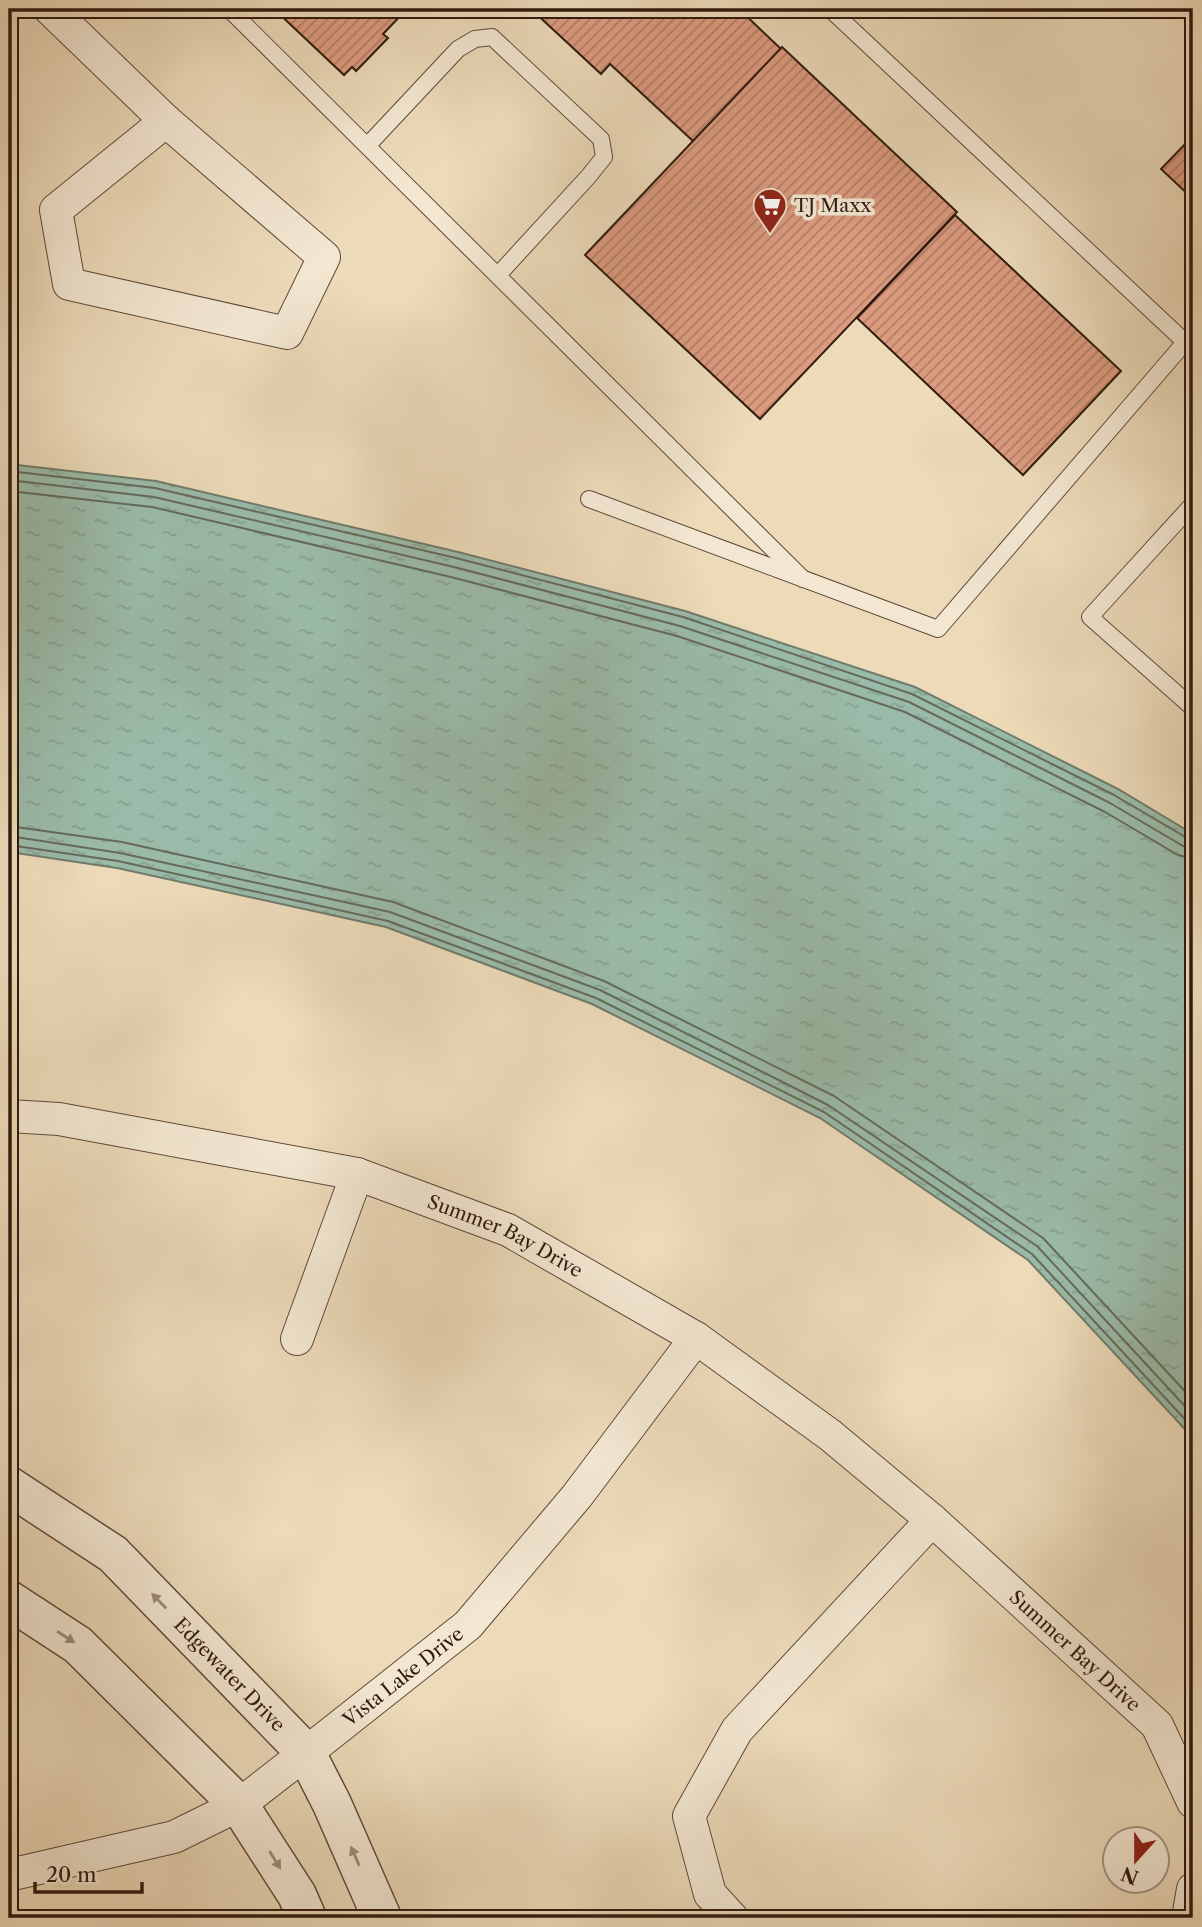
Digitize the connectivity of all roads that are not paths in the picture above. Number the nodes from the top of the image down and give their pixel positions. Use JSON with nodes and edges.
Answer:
{"nodes":[{"id":1,"x":50,"y":9,"type":"edge"},
{"id":2,"x":229,"y":9,"type":"edge"},
{"id":3,"x":830,"y":9,"type":"edge"},
{"id":4,"x":166,"y":121,"type":"junction"},
{"id":5,"x":368,"y":145,"type":"junction"},
{"id":6,"x":498,"y":275,"type":"junction"},
{"id":7,"x":1189,"y":338,"type":"edge"},
{"id":8,"x":589,"y":499,"type":"dead end"},
{"id":9,"x":1193,"y":504,"type":"edge"},
{"id":10,"x":803,"y":579,"type":"junction"},
{"id":11,"x":1193,"y":708,"type":"edge"},
{"id":12,"x":9,"y":1116,"type":"edge"},
{"id":13,"x":357,"y":1174,"type":"junction"},
{"id":14,"x":696,"y":1338,"type":"junction"},
{"id":15,"x":297,"y":1339,"type":"dead end"},
{"id":16,"x":9,"y":1486,"type":"edge"},
{"id":17,"x":932,"y":1520,"type":"junction"},
{"id":18,"x":9,"y":1600,"type":"edge"},
{"id":19,"x":306,"y":1753,"type":"junction"},
{"id":20,"x":1193,"y":1802,"type":"edge"},
{"id":21,"x":239,"y":1805,"type":"junction"},
{"id":22,"x":9,"y":1875,"type":"edge"},
{"id":23,"x":1193,"y":1889,"type":"edge"},
{"id":24,"x":307,"y":1918,"type":"edge"},
{"id":25,"x":382,"y":1918,"type":"edge"},
{"id":26,"x":732,"y":1918,"type":"edge"},
{"id":27,"x":1188,"y":1918,"type":"edge"}],
"edges":[{"from":1,"to":4,"type":"street"},
{"from":2,"to":5,"type":"lane"},
{"from":3,"to":7,"type":"lane"},
{"from":4,"to":4,"type":"street"},
{"from":5,"to":6,"type":"lane"},
{"from":5,"to":6,"type":"lane"},
{"from":6,"to":10,"type":"lane"},
{"from":7,"to":10,"type":"lane"},
{"from":8,"to":10,"type":"lane"},
{"from":9,"to":11,"type":"lane"},
{"from":12,"to":13,"type":"street","name":"Summer Bay Drive"},
{"from":13,"to":14,"type":"street","name":"Summer Bay Drive"},
{"from":13,"to":15,"type":"street"},
{"from":14,"to":17,"type":"street","name":"Summer Bay Drive"},
{"from":14,"to":19,"type":"street","name":"Vista Lake Drive"},
{"from":19,"to":16,"type":"street","name":"Edgewater Drive","one_way":true},
{"from":17,"to":20,"type":"street","name":"Summer Bay Drive"},
{"from":17,"to":26,"type":"street"},
{"from":18,"to":21,"type":"street","one_way":true},
{"from":19,"to":21,"type":"street","name":"Vista Lake Drive"},
{"from":25,"to":19,"type":"street","name":"Edgewater Drive","one_way":true},
{"from":21,"to":22,"type":"street","name":"Vista Lake Drive"},
{"from":21,"to":24,"type":"street","one_way":true},
{"from":23,"to":27,"type":"street"}]}
